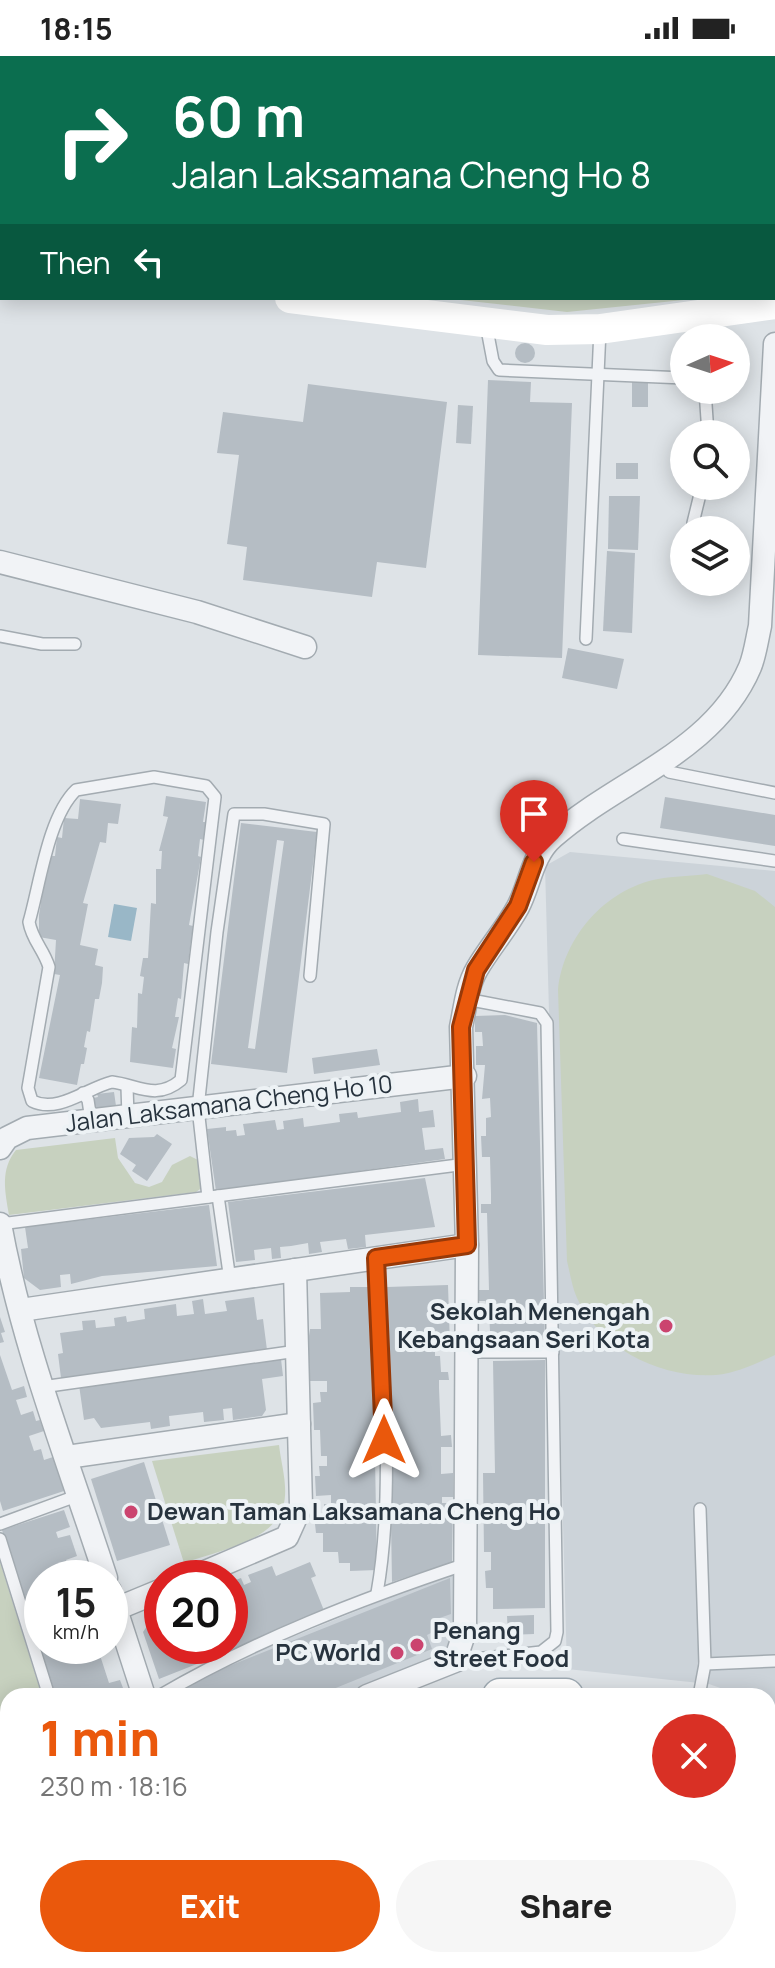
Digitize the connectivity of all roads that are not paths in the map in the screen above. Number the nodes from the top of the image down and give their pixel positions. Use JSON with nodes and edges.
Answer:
{"nodes":[{"id":1,"x":305,"y":300,"type":"edge"},
{"id":2,"x":775,"y":304,"type":"edge"},
{"id":3,"x":486,"y":324,"type":"junction"},
{"id":4,"x":600,"y":329,"type":"junction"},
{"id":5,"x":775,"y":344,"type":"edge"},
{"id":6,"x":597,"y":376,"type":"junction"},
{"id":7,"x":670,"y":378,"type":"edge"},
{"id":8,"x":0,"y":562,"type":"edge"},
{"id":9,"x":769,"y":573,"type":"edge"},
{"id":10,"x":0,"y":636,"type":"edge"},
{"id":11,"x":586,"y":639,"type":"dead end"},
{"id":12,"x":75,"y":644,"type":"dead end"},
{"id":13,"x":305,"y":647,"type":"dead end"},
{"id":14,"x":665,"y":763,"type":"junction"},
{"id":15,"x":775,"y":793,"type":"edge"},
{"id":16,"x":623,"y":839,"type":"dead end"},
{"id":17,"x":775,"y":861,"type":"edge"},
{"id":18,"x":310,"y":976,"type":"dead end"},
{"id":19,"x":466,"y":999,"type":"junction"},
{"id":20,"x":465,"y":1076,"type":"junction"},
{"id":21,"x":127,"y":1087,"type":"junction"},
{"id":22,"x":83,"y":1093,"type":"junction"},
{"id":23,"x":198,"y":1108,"type":"junction"},
{"id":24,"x":128,"y":1116,"type":"junction"},
{"id":25,"x":91,"y":1120,"type":"junction"},
{"id":26,"x":0,"y":1148,"type":"edge"},
{"id":27,"x":466,"y":1164,"type":"junction"},
{"id":28,"x":213,"y":1196,"type":"junction"},
{"id":29,"x":0,"y":1224,"type":"edge"},
{"id":30,"x":467,"y":1245,"type":"junction"},
{"id":31,"x":376,"y":1258,"type":"junction"},
{"id":32,"x":295,"y":1270,"type":"junction"},
{"id":33,"x":230,"y":1280,"type":"junction"},
{"id":34,"x":21,"y":1310,"type":"junction"},
{"id":35,"x":297,"y":1351,"type":"junction"},
{"id":36,"x":467,"y":1352,"type":"junction"},
{"id":37,"x":553,"y":1352,"type":"junction"},
{"id":38,"x":42,"y":1387,"type":"junction"},
{"id":39,"x":299,"y":1424,"type":"junction"},
{"id":40,"x":67,"y":1457,"type":"junction"},
{"id":41,"x":79,"y":1495,"type":"junction"},
{"id":42,"x":700,"y":1509,"type":"dead end"},
{"id":43,"x":0,"y":1524,"type":"edge"},
{"id":44,"x":0,"y":1539,"type":"edge"},
{"id":45,"x":100,"y":1560,"type":"edge"},
{"id":46,"x":233,"y":1560,"type":"edge"},
{"id":47,"x":466,"y":1563,"type":"junction"},
{"id":48,"x":377,"y":1593,"type":"junction"},
{"id":49,"x":128,"y":1646,"type":"edge"},
{"id":50,"x":455,"y":1661,"type":"junction"},
{"id":51,"x":775,"y":1661,"type":"edge"},
{"id":52,"x":705,"y":1664,"type":"junction"},
{"id":53,"x":47,"y":1688,"type":"edge"},
{"id":54,"x":141,"y":1688,"type":"edge"},
{"id":55,"x":173,"y":1688,"type":"edge"},
{"id":56,"x":387,"y":1688,"type":"edge"},
{"id":57,"x":700,"y":1688,"type":"edge"}],
"edges":[{"from":1,"to":3,"type":"street"},
{"from":2,"to":4,"type":"street"},
{"from":3,"to":4,"type":"street"},
{"from":3,"to":6,"type":"lane"},
{"from":4,"to":6,"type":"lane"},
{"from":5,"to":9,"type":"street"},
{"from":6,"to":7,"type":"lane"},
{"from":6,"to":11,"type":"lane"},
{"from":8,"to":13,"type":"street"},
{"from":9,"to":14,"type":"street"},
{"from":10,"to":12,"type":"lane"},
{"from":14,"to":15,"type":"lane"},
{"from":14,"to":19,"type":"street"},
{"from":16,"to":17,"type":"lane"},
{"from":18,"to":23,"type":"lane"},
{"from":19,"to":20,"type":"street"},
{"from":19,"to":37,"type":"lane"},
{"from":20,"to":23,"type":"street","name":"Jalan Laksamana Cheng Ho 10"},
{"from":20,"to":27,"type":"street"},
{"from":21,"to":22,"type":"lane"},
{"from":21,"to":22,"type":"lane"},
{"from":21,"to":24,"type":"lane"},
{"from":22,"to":25,"type":"lane"},
{"from":23,"to":24,"type":"street","name":"Jalan Laksamana Cheng Ho 10"},
{"from":23,"to":28,"type":"lane"},
{"from":24,"to":25,"type":"street","name":"Jalan Laksamana Cheng Ho 10"},
{"from":25,"to":26,"type":"street","name":"Jalan Laksamana Cheng Ho 10"},
{"from":27,"to":28,"type":"lane"},
{"from":27,"to":30,"type":"street"},
{"from":28,"to":29,"type":"lane"},
{"from":28,"to":33,"type":"lane"},
{"from":29,"to":34,"type":"street"},
{"from":30,"to":31,"type":"street"},
{"from":30,"to":36,"type":"street"},
{"from":31,"to":32,"type":"street"},
{"from":31,"to":48,"type":"lane"},
{"from":32,"to":33,"type":"street"},
{"from":32,"to":35,"type":"street"},
{"from":33,"to":34,"type":"street"},
{"from":34,"to":38,"type":"street"},
{"from":35,"to":38,"type":"lane"},
{"from":35,"to":39,"type":"street"},
{"from":36,"to":37,"type":"lane"},
{"from":36,"to":47,"type":"street"},
{"from":37,"to":50,"type":"lane"},
{"from":38,"to":40,"type":"street"},
{"from":39,"to":40,"type":"street"},
{"from":39,"to":46,"type":"street"},
{"from":40,"to":41,"type":"street"},
{"from":41,"to":43,"type":"lane"},
{"from":41,"to":45,"type":"street"},
{"from":42,"to":52,"type":"lane"},
{"from":44,"to":53,"type":"lane"},
{"from":47,"to":48,"type":"lane"},
{"from":47,"to":50,"type":"street"},
{"from":48,"to":55,"type":"lane"},
{"from":49,"to":54,"type":"street"},
{"from":50,"to":56,"type":"street"},
{"from":51,"to":52,"type":"lane"},
{"from":52,"to":57,"type":"lane"}]}
